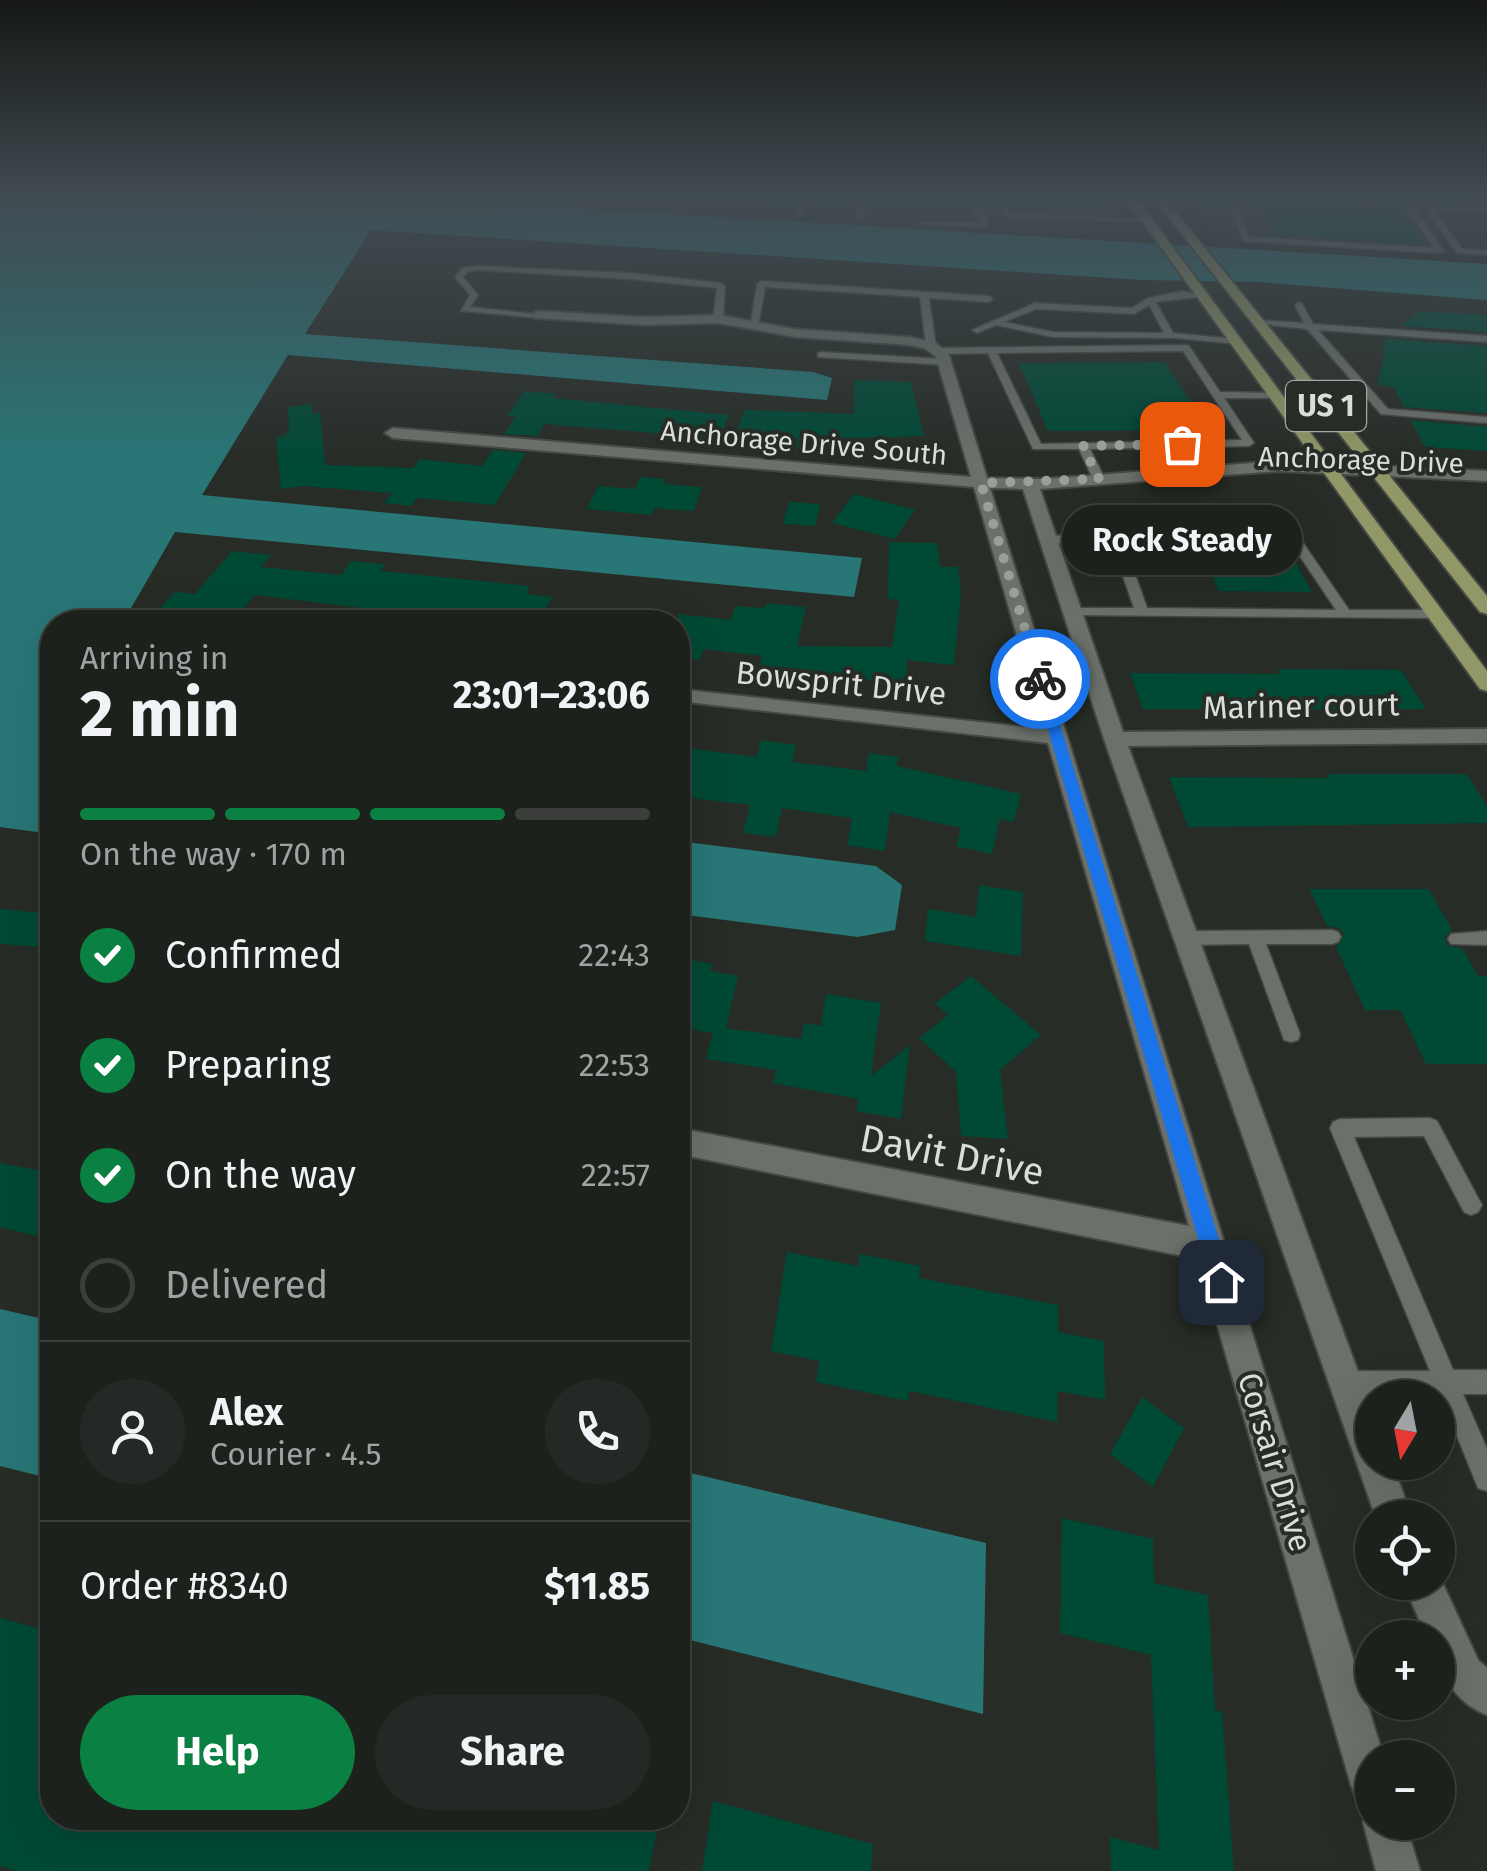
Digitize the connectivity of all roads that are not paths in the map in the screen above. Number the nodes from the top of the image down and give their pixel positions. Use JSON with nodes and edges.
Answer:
{"nodes":[{"id":1,"x":468,"y":287,"type":"edge"},
{"id":2,"x":721,"y":287,"type":"edge"},
{"id":3,"x":760,"y":287,"type":"edge"},
{"id":4,"x":810,"y":287,"type":"edge"},
{"id":5,"x":1195,"y":287,"type":"edge"},
{"id":6,"x":1230,"y":287,"type":"edge"},
{"id":7,"x":1198,"y":291,"type":"junction"},
{"id":8,"x":924,"y":295,"type":"junction"},
{"id":9,"x":989,"y":299,"type":"dead end"},
{"id":10,"x":1150,"y":300,"type":"junction"},
{"id":11,"x":1300,"y":305,"type":"dead end"},
{"id":12,"x":540,"y":314,"type":"joint"},
{"id":13,"x":718,"y":319,"type":"junction"},
{"id":14,"x":1256,"y":319,"type":"junction"},
{"id":15,"x":995,"y":322,"type":"junction"},
{"id":16,"x":753,"y":326,"type":"junction"},
{"id":17,"x":1310,"y":327,"type":"junction"},
{"id":18,"x":977,"y":330,"type":"dead end"},
{"id":19,"x":1170,"y":334,"type":"junction"},
{"id":20,"x":1487,"y":339,"type":"edge"},
{"id":21,"x":1235,"y":342,"type":"junction"},
{"id":22,"x":991,"y":350,"type":"junction"},
{"id":23,"x":934,"y":351,"type":"junction"},
{"id":24,"x":821,"y":355,"type":"dead end"},
{"id":25,"x":1215,"y":394,"type":"junction"},
{"id":26,"x":1275,"y":396,"type":"junction"},
{"id":27,"x":1487,"y":420,"type":"edge"},
{"id":28,"x":393,"y":433,"type":"dead end"},
{"id":29,"x":1083,"y":446,"type":"junction"},
{"id":30,"x":1334,"y":472,"type":"junction"},
{"id":31,"x":1382,"y":475,"type":"junction"},
{"id":32,"x":1173,"y":476,"type":"joint"},
{"id":33,"x":1487,"y":476,"type":"edge"},
{"id":34,"x":1099,"y":479,"type":"junction"},
{"id":35,"x":981,"y":483,"type":"junction"},
{"id":36,"x":1030,"y":484,"type":"junction"},
{"id":37,"x":1487,"y":490,"type":"edge"},
{"id":38,"x":1205,"y":526,"type":"dead end"},
{"id":39,"x":1231,"y":526,"type":"dead end"},
{"id":40,"x":1116,"y":538,"type":"junction"},
{"id":41,"x":1049,"y":539,"type":"junction"},
{"id":42,"x":1487,"y":608,"type":"edge"},
{"id":43,"x":1074,"y":612,"type":"junction"},
{"id":44,"x":1142,"y":612,"type":"junction"},
{"id":45,"x":1345,"y":613,"type":"junction"},
{"id":46,"x":1435,"y":614,"type":"junction"},
{"id":47,"x":1487,"y":685,"type":"edge"},
{"id":48,"x":690,"y":696,"type":"edge"},
{"id":49,"x":1487,"y":736,"type":"edge"},
{"id":50,"x":1058,"y":737,"type":"junction"},
{"id":51,"x":1115,"y":739,"type":"junction"},
{"id":52,"x":1332,"y":937,"type":"dead end"},
{"id":53,"x":1187,"y":938,"type":"junction"},
{"id":54,"x":1255,"y":938,"type":"junction"},
{"id":55,"x":1457,"y":938,"type":"dead end"},
{"id":56,"x":1487,"y":938,"type":"edge"},
{"id":57,"x":1291,"y":1034,"type":"dead end"},
{"id":58,"x":690,"y":1144,"type":"edge"},
{"id":59,"x":1471,"y":1204,"type":"dead end"},
{"id":60,"x":1210,"y":1246,"type":"junction"},
{"id":61,"x":1445,"y":1380,"type":"edge"},
{"id":62,"x":1346,"y":1382,"type":"junction"},
{"id":63,"x":1355,"y":1382,"type":"edge"},
{"id":64,"x":1455,"y":1382,"type":"edge"},
{"id":65,"x":1487,"y":1382,"type":"edge"},
{"id":66,"x":1455,"y":1403,"type":"edge"},
{"id":67,"x":1355,"y":1408,"type":"edge"},
{"id":68,"x":1487,"y":1479,"type":"edge"},
{"id":69,"x":1430,"y":1600,"type":"edge"},
{"id":70,"x":1487,"y":1695,"type":"edge"},
{"id":71,"x":1358,"y":1740,"type":"edge"},
{"id":72,"x":1389,"y":1840,"type":"edge"},
{"id":73,"x":1398,"y":1871,"type":"edge"}],
"edges":[{"from":1,"to":12,"type":"lane"},
{"from":2,"to":13,"type":"lane"},
{"from":3,"to":16,"type":"lane"},
{"from":4,"to":8,"type":"lane"},
{"from":5,"to":7,"type":"main road","number":"US 1"},
{"from":6,"to":14,"type":"main road","number":"US 1"},
{"from":7,"to":10,"type":"lane"},
{"from":7,"to":14,"type":"main road"},
{"from":7,"to":21,"type":"main road","name":"US 1","number":"US 1"},
{"from":8,"to":9,"type":"lane"},
{"from":8,"to":23,"type":"lane"},
{"from":10,"to":15,"type":"lane"},
{"from":10,"to":19,"type":"lane"},
{"from":11,"to":17,"type":"lane"},
{"from":12,"to":13,"type":"street"},
{"from":13,"to":16,"type":"street"},
{"from":14,"to":17,"type":"lane"},
{"from":14,"to":31,"type":"main road","number":"US 1"},
{"from":15,"to":18,"type":"lane"},
{"from":15,"to":19,"type":"lane"},
{"from":16,"to":23,"type":"street"},
{"from":17,"to":20,"type":"lane"},
{"from":17,"to":27,"type":"lane"},
{"from":19,"to":21,"type":"lane"},
{"from":21,"to":26,"type":"main road","name":"US 1","number":"US 1"},
{"from":22,"to":23,"type":"lane"},
{"from":22,"to":25,"type":"lane"},
{"from":22,"to":29,"type":"lane"},
{"from":23,"to":24,"type":"lane"},
{"from":23,"to":35,"type":"street","name":"Corsair Drive"},
{"from":25,"to":26,"type":"lane"},
{"from":25,"to":29,"type":"lane"},
{"from":26,"to":30,"type":"main road","name":"US 1","number":"US 1"},
{"from":28,"to":35,"type":"street","name":"Anchorage Drive South"},
{"from":29,"to":34,"type":"lane"},
{"from":30,"to":31,"type":"street","name":"Anchorage Drive"},
{"from":30,"to":32,"type":"street","name":"Anchorage Drive"},
{"from":30,"to":46,"type":"main road","name":"US 1","number":"US 1"},
{"from":31,"to":33,"type":"street","name":"Anchorage Drive"},
{"from":31,"to":37,"type":"street","name":"Anchorage Drive"},
{"from":31,"to":42,"type":"main road","number":"US 1"},
{"from":32,"to":34,"type":"street","name":"Anchorage Drive South"},
{"from":34,"to":36,"type":"street","name":"Anchorage Drive South"},
{"from":35,"to":36,"type":"street","name":"Anchorage Drive South"},
{"from":35,"to":50,"type":"street","name":"Corsair Drive"},
{"from":36,"to":41,"type":"street"},
{"from":38,"to":40,"type":"lane"},
{"from":39,"to":45,"type":"lane"},
{"from":40,"to":41,"type":"lane"},
{"from":40,"to":44,"type":"lane"},
{"from":41,"to":43,"type":"street"},
{"from":43,"to":44,"type":"lane"},
{"from":43,"to":51,"type":"street"},
{"from":44,"to":45,"type":"lane"},
{"from":45,"to":46,"type":"lane"},
{"from":46,"to":47,"type":"main road","name":"US 1","number":"US 1"},
{"from":48,"to":50,"type":"street","name":"Bowsprit Drive"},
{"from":49,"to":51,"type":"street","name":"Mariner court"},
{"from":50,"to":60,"type":"street","name":"Corsair Drive"},
{"from":51,"to":53,"type":"street"},
{"from":52,"to":54,"type":"lane"},
{"from":53,"to":54,"type":"lane"},
{"from":53,"to":62,"type":"street"},
{"from":54,"to":57,"type":"lane"},
{"from":55,"to":56,"type":"lane"},
{"from":58,"to":60,"type":"street","name":"Davit Drive"},
{"from":59,"to":61,"type":"lane"},
{"from":60,"to":71,"type":"street","name":"Corsair Drive"},
{"from":62,"to":63,"type":"lane"},
{"from":62,"to":67,"type":"street"},
{"from":64,"to":65,"type":"lane"},
{"from":66,"to":68,"type":"lane"},
{"from":69,"to":70,"type":"street"},
{"from":72,"to":73,"type":"street"}]}
